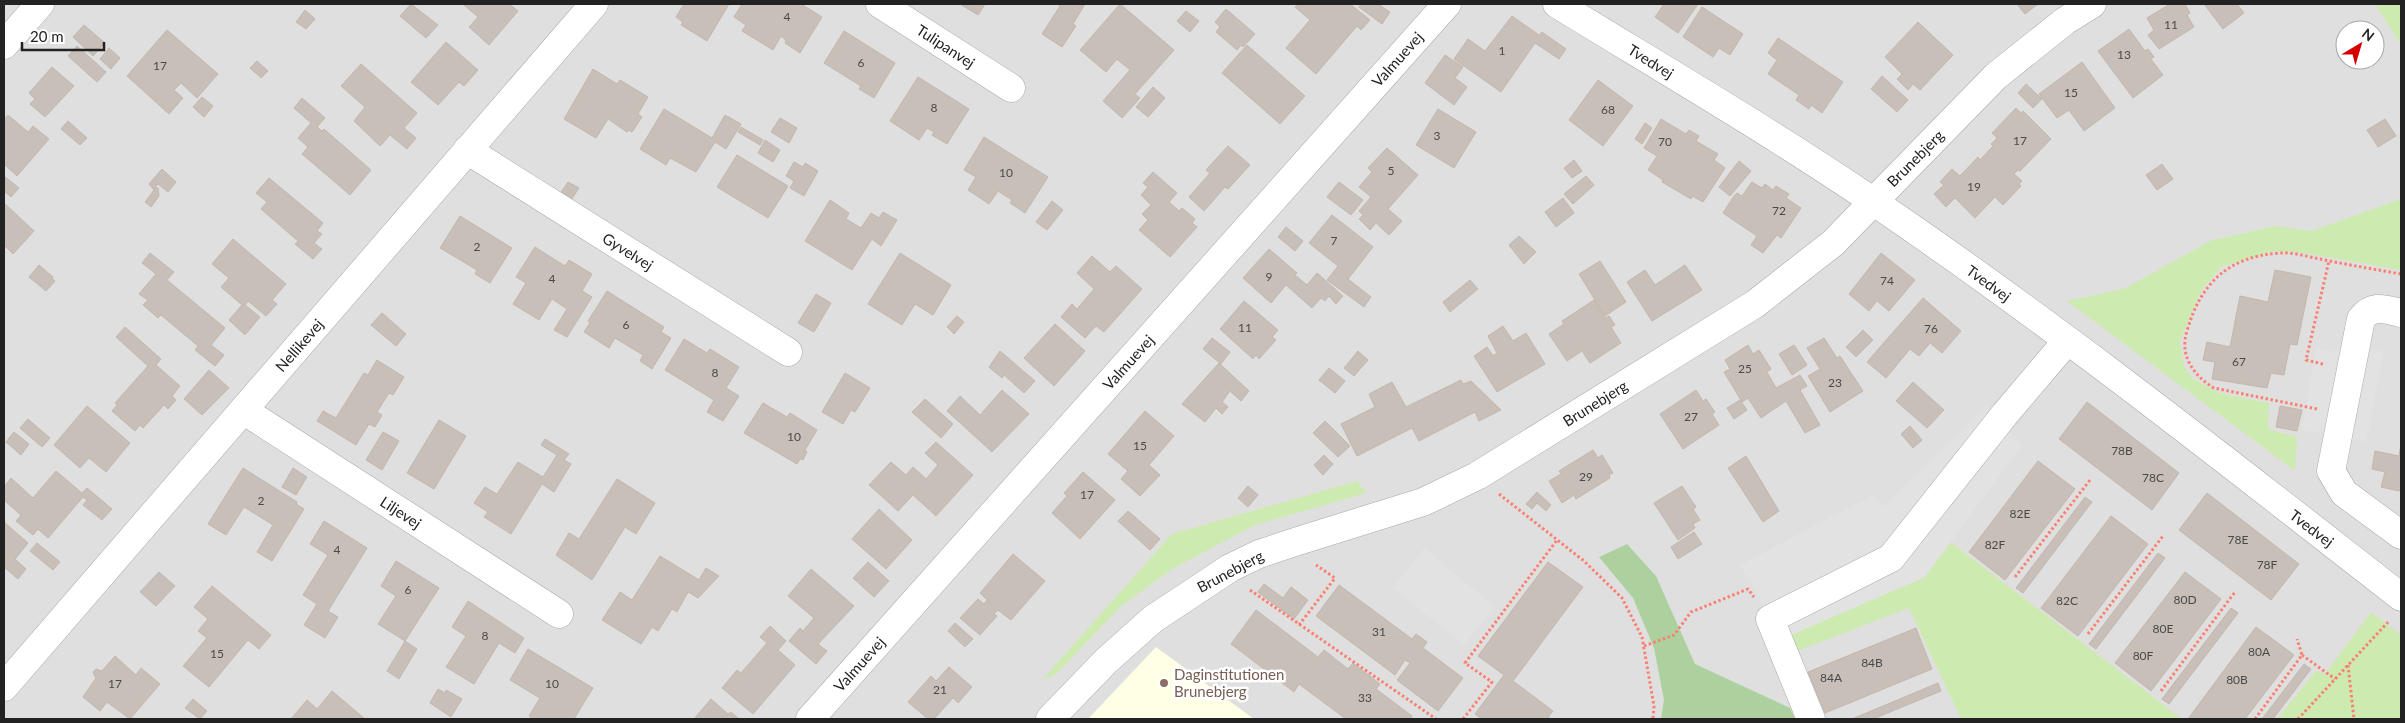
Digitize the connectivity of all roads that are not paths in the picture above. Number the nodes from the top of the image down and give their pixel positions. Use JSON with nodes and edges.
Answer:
{"nodes":[{"id":1,"x":40,"y":4,"type":"edge"},
{"id":2,"x":594,"y":4,"type":"edge"},
{"id":3,"x":880,"y":4,"type":"edge"},
{"id":4,"x":1447,"y":4,"type":"edge"},
{"id":5,"x":1557,"y":4,"type":"edge"},
{"id":6,"x":2092,"y":4,"type":"edge"},
{"id":7,"x":4,"y":45,"type":"edge"},
{"id":8,"x":1011,"y":88,"type":"dead end"},
{"id":9,"x":467,"y":150,"type":"junction"},
{"id":10,"x":1873,"y":201,"type":"junction"},
{"id":11,"x":2401,"y":313,"type":"edge"},
{"id":12,"x":2067,"y":341,"type":"junction"},
{"id":13,"x":788,"y":352,"type":"dead end"},
{"id":14,"x":243,"y":410,"type":"junction"},
{"id":15,"x":2401,"y":535,"type":"edge"},
{"id":16,"x":2399,"y":599,"type":"edge"},
{"id":17,"x":559,"y":614,"type":"dead end"},
{"id":18,"x":4,"y":687,"type":"edge"},
{"id":19,"x":810,"y":719,"type":"edge"},
{"id":20,"x":1050,"y":719,"type":"edge"},
{"id":21,"x":1811,"y":719,"type":"edge"}],
"edges":[{"from":1,"to":7,"type":"street"},
{"from":2,"to":9,"type":"street","name":"Nellikevej"},
{"from":3,"to":8,"type":"street","name":"Tulipanvej"},
{"from":4,"to":19,"type":"street","name":"Valmuevej"},
{"from":5,"to":10,"type":"street","name":"Tvedvej"},
{"from":6,"to":10,"type":"street","name":"Brunebjerg"},
{"from":9,"to":13,"type":"street","name":"Gyvelvej"},
{"from":9,"to":14,"type":"street","name":"Nellikevej"},
{"from":10,"to":12,"type":"street","name":"Tvedvej"},
{"from":10,"to":20,"type":"street","name":"Brunebjerg"},
{"from":11,"to":15,"type":"street"},
{"from":12,"to":16,"type":"street","name":"Tvedvej"},
{"from":12,"to":21,"type":"street"},
{"from":14,"to":17,"type":"street","name":"Liljevej"},
{"from":14,"to":18,"type":"street","name":"Nellikevej"}]}
